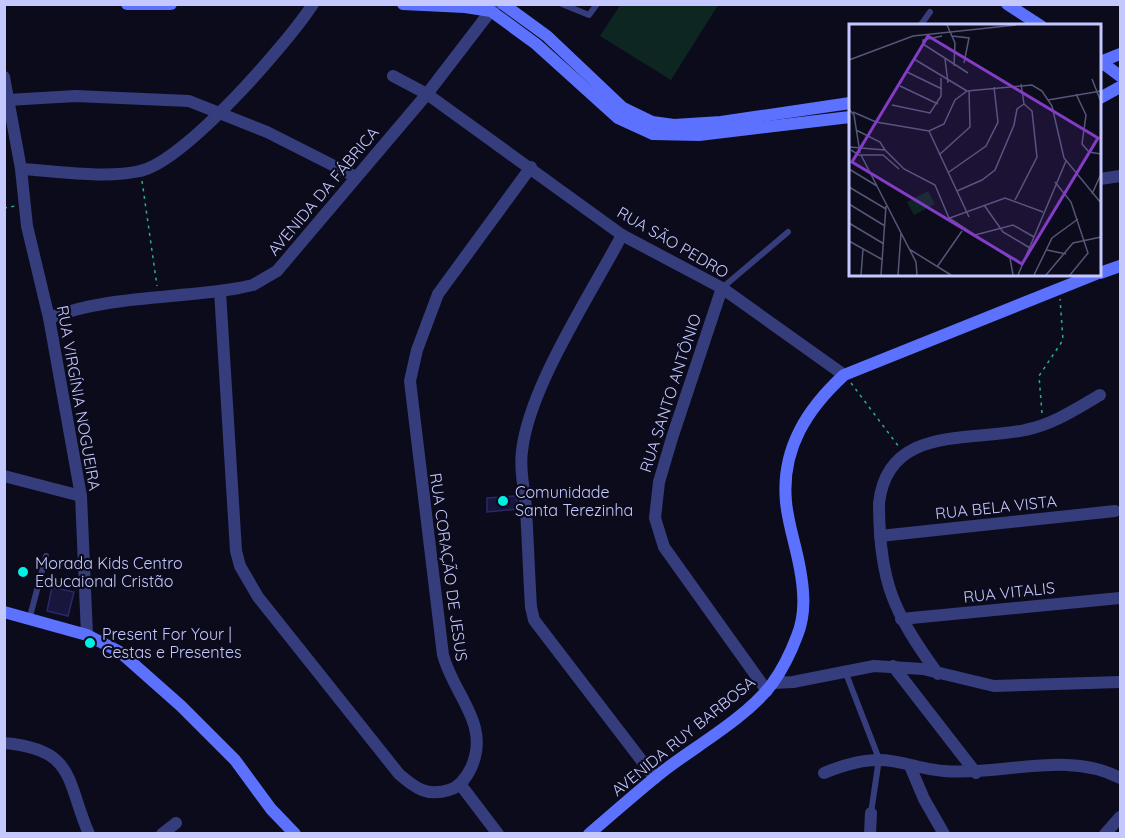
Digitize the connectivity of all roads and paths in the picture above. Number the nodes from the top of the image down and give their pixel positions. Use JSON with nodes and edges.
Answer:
{"nodes":[{"id":1,"x":127,"y":4,"type":"edge"},
{"id":2,"x":171,"y":4,"type":"edge"},
{"id":3,"x":313,"y":4,"type":"edge"},
{"id":4,"x":403,"y":4,"type":"edge"},
{"id":5,"x":503,"y":4,"type":"edge"},
{"id":6,"x":562,"y":4,"type":"edge"},
{"id":7,"x":597,"y":4,"type":"edge"},
{"id":8,"x":1007,"y":4,"type":"edge"},
{"id":9,"x":493,"y":8,"type":"edge"},
{"id":10,"x":930,"y":12,"type":"dead end"},
{"id":11,"x":921,"y":24,"type":"edge"},
{"id":12,"x":1038,"y":24,"type":"edge"},
{"id":13,"x":1120,"y":54,"type":"edge"},
{"id":14,"x":1101,"y":62,"type":"edge"},
{"id":15,"x":1101,"y":63,"type":"edge"},
{"id":16,"x":393,"y":76,"type":"dead end"},
{"id":17,"x":1120,"y":76,"type":"edge"},
{"id":18,"x":4,"y":77,"type":"edge"},
{"id":19,"x":1120,"y":87,"type":"edge"},
{"id":20,"x":427,"y":94,"type":"junction"},
{"id":21,"x":1101,"y":97,"type":"edge"},
{"id":22,"x":8,"y":100,"type":"junction"},
{"id":23,"x":849,"y":103,"type":"edge"},
{"id":24,"x":217,"y":113,"type":"junction"},
{"id":25,"x":849,"y":117,"type":"edge"},
{"id":26,"x":531,"y":167,"type":"junction"},
{"id":27,"x":21,"y":169,"type":"junction"},
{"id":28,"x":141,"y":171,"type":"junction"},
{"id":29,"x":356,"y":177,"type":"junction"},
{"id":30,"x":1120,"y":177,"type":"edge"},
{"id":31,"x":1101,"y":179,"type":"edge"},
{"id":32,"x":788,"y":232,"type":"dead end"},
{"id":33,"x":622,"y":236,"type":"junction"},
{"id":34,"x":1120,"y":266,"type":"edge"},
{"id":35,"x":1101,"y":273,"type":"edge"},
{"id":36,"x":1093,"y":276,"type":"edge"},
{"id":37,"x":722,"y":288,"type":"junction"},
{"id":38,"x":1059,"y":289,"type":"junction"},
{"id":39,"x":219,"y":291,"type":"junction"},
{"id":40,"x":159,"y":296,"type":"junction"},
{"id":41,"x":50,"y":318,"type":"junction"},
{"id":42,"x":844,"y":375,"type":"junction"},
{"id":43,"x":1100,"y":395,"type":"dead end"},
{"id":44,"x":1043,"y":426,"type":"junction"},
{"id":45,"x":904,"y":455,"type":"junction"},
{"id":46,"x":4,"y":476,"type":"edge"},
{"id":47,"x":81,"y":496,"type":"junction"},
{"id":48,"x":1115,"y":511,"type":"dead end"},
{"id":49,"x":880,"y":536,"type":"junction"},
{"id":50,"x":46,"y":556,"type":"dead end"},
{"id":51,"x":1120,"y":598,"type":"edge"},
{"id":52,"x":4,"y":612,"type":"edge"},
{"id":53,"x":901,"y":619,"type":"junction"},
{"id":54,"x":29,"y":620,"type":"junction"},
{"id":55,"x":87,"y":635,"type":"junction"},
{"id":56,"x":893,"y":666,"type":"junction"},
{"id":57,"x":845,"y":671,"type":"junction"},
{"id":58,"x":938,"y":674,"type":"junction"},
{"id":59,"x":1120,"y":682,"type":"edge"},
{"id":60,"x":770,"y":687,"type":"junction"},
{"id":61,"x":4,"y":743,"type":"edge"},
{"id":62,"x":879,"y":759,"type":"junction"},
{"id":63,"x":910,"y":766,"type":"junction"},
{"id":64,"x":824,"y":773,"type":"dead end"},
{"id":65,"x":975,"y":773,"type":"junction"},
{"id":66,"x":655,"y":778,"type":"junction"},
{"id":67,"x":1120,"y":778,"type":"edge"},
{"id":68,"x":460,"y":784,"type":"junction"},
{"id":69,"x":871,"y":813,"type":"joint"},
{"id":70,"x":1120,"y":817,"type":"edge"},
{"id":71,"x":176,"y":823,"type":"dead end"},
{"id":72,"x":89,"y":834,"type":"edge"},
{"id":73,"x":162,"y":834,"type":"edge"},
{"id":74,"x":295,"y":834,"type":"edge"},
{"id":75,"x":498,"y":834,"type":"edge"},
{"id":76,"x":589,"y":834,"type":"edge"},
{"id":77,"x":870,"y":834,"type":"edge"},
{"id":78,"x":944,"y":834,"type":"edge"},
{"id":79,"x":1105,"y":834,"type":"edge"}],
"edges":[{"from":1,"to":2,"type":"street"},
{"from":3,"to":24,"type":"street"},
{"from":4,"to":9,"type":"street"},
{"from":5,"to":23,"type":"street"},
{"from":6,"to":7,"type":"lane"},
{"from":8,"to":12,"type":"street"},
{"from":9,"to":20,"type":"street","name":"AVENIDA DA FÁBRICA"},
{"from":9,"to":25,"type":"street"},
{"from":10,"to":11,"type":"lane"},
{"from":13,"to":14,"type":"street"},
{"from":15,"to":17,"type":"street"},
{"from":16,"to":20,"type":"street","name":"RUA SÃO PEDRO"},
{"from":18,"to":22,"type":"street","name":"RUA VIRGÍNIA NOGUEIRA"},
{"from":19,"to":21,"type":"street"},
{"from":20,"to":26,"type":"street","name":"RUA SÃO PEDRO"},
{"from":20,"to":29,"type":"street","name":"AVENIDA DA FÁBRICA"},
{"from":22,"to":24,"type":"street"},
{"from":22,"to":27,"type":"street","name":"RUA VIRGÍNIA NOGUEIRA"},
{"from":24,"to":28,"type":"street"},
{"from":24,"to":29,"type":"street"},
{"from":26,"to":33,"type":"street","name":"RUA SÃO PEDRO"},
{"from":26,"to":68,"type":"street","name":"RUA CORAÇÃO DE JESUS"},
{"from":27,"to":28,"type":"street"},
{"from":27,"to":41,"type":"street","name":"RUA VIRGÍNIA NOGUEIRA"},
{"from":28,"to":40,"type":"path"},
{"from":29,"to":39,"type":"street","name":"AVENIDA DA FÁBRICA"},
{"from":30,"to":31,"type":"street"},
{"from":32,"to":37,"type":"lane"},
{"from":33,"to":37,"type":"street","name":"RUA SÃO PEDRO"},
{"from":33,"to":66,"type":"street"},
{"from":34,"to":35,"type":"street","name":"AVENIDA RUY BARBOSA"},
{"from":36,"to":38,"type":"street","name":"AVENIDA RUY BARBOSA"},
{"from":37,"to":42,"type":"street","name":"RUA SÃO PEDRO"},
{"from":37,"to":60,"type":"street","name":"RUA SANTO ANTÔNIO"},
{"from":38,"to":42,"type":"street","name":"AVENIDA RUY BARBOSA"},
{"from":38,"to":44,"type":"path"},
{"from":39,"to":40,"type":"street","name":"AVENIDA DA FÁBRICA"},
{"from":39,"to":68,"type":"street"},
{"from":40,"to":41,"type":"street","name":"AVENIDA DA FÁBRICA"},
{"from":41,"to":47,"type":"street","name":"RUA VIRGÍNIA NOGUEIRA"},
{"from":42,"to":45,"type":"path"},
{"from":42,"to":60,"type":"street","name":"AVENIDA RUY BARBOSA"},
{"from":43,"to":44,"type":"street"},
{"from":44,"to":45,"type":"street"},
{"from":45,"to":49,"type":"street"},
{"from":46,"to":47,"type":"street"},
{"from":47,"to":55,"type":"street","name":"RUA VIRGÍNIA NOGUEIRA"},
{"from":48,"to":49,"type":"street","name":"RUA BELA VISTA"},
{"from":49,"to":53,"type":"street"},
{"from":50,"to":54,"type":"lane"},
{"from":51,"to":53,"type":"street","name":"RUA VITALIS"},
{"from":52,"to":54,"type":"street"},
{"from":53,"to":58,"type":"street"},
{"from":54,"to":55,"type":"street"},
{"from":55,"to":74,"type":"street"},
{"from":56,"to":57,"type":"street"},
{"from":56,"to":58,"type":"street"},
{"from":56,"to":65,"type":"street"},
{"from":57,"to":60,"type":"street"},
{"from":57,"to":62,"type":"lane"},
{"from":58,"to":59,"type":"street"},
{"from":60,"to":66,"type":"street","name":"AVENIDA RUY BARBOSA"},
{"from":61,"to":72,"type":"street"},
{"from":62,"to":63,"type":"street"},
{"from":62,"to":64,"type":"street"},
{"from":62,"to":69,"type":"lane"},
{"from":63,"to":65,"type":"street"},
{"from":63,"to":78,"type":"street"},
{"from":65,"to":67,"type":"street"},
{"from":66,"to":76,"type":"street","name":"AVENIDA RUY BARBOSA"},
{"from":68,"to":75,"type":"street"},
{"from":69,"to":77,"type":"street"},
{"from":70,"to":79,"type":"street"},
{"from":71,"to":73,"type":"street"}]}
